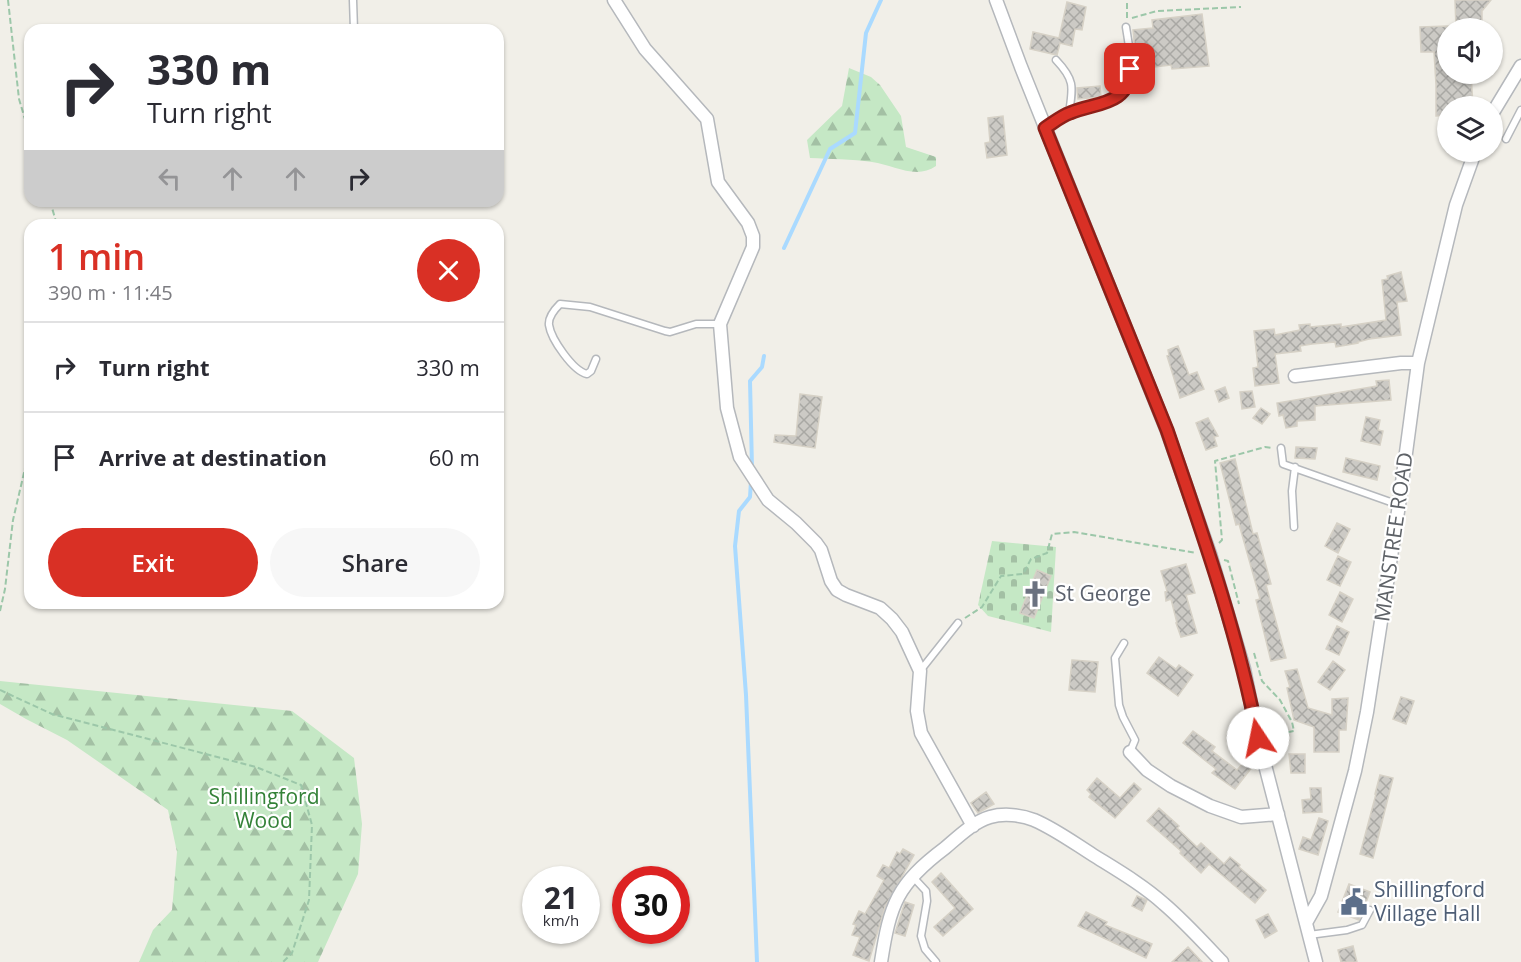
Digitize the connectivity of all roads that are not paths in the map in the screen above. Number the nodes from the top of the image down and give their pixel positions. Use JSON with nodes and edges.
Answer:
{"nodes":[{"id":1,"x":353,"y":0,"type":"edge"},
{"id":2,"x":614,"y":0,"type":"edge"},
{"id":3,"x":996,"y":0,"type":"edge"},
{"id":4,"x":354,"y":24,"type":"edge"},
{"id":5,"x":1126,"y":27,"type":"dead end"},
{"id":6,"x":1056,"y":60,"type":"dead end"},
{"id":7,"x":1521,"y":66,"type":"edge"},
{"id":8,"x":1503,"y":96,"type":"edge"},
{"id":9,"x":1521,"y":110,"type":"edge"},
{"id":10,"x":1069,"y":113,"type":"junction"},
{"id":11,"x":1045,"y":128,"type":"junction"},
{"id":12,"x":1506,"y":139,"type":"dead end"},
{"id":13,"x":1471,"y":162,"type":"edge"},
{"id":14,"x":720,"y":324,"type":"junction"},
{"id":15,"x":596,"y":359,"type":"dead end"},
{"id":16,"x":1418,"y":363,"type":"junction"},
{"id":17,"x":1295,"y":376,"type":"dead end"},
{"id":18,"x":1281,"y":448,"type":"road end"},
{"id":19,"x":1295,"y":467,"type":"junction"},
{"id":20,"x":1400,"y":505,"type":"junction"},
{"id":21,"x":1294,"y":527,"type":"dead end"},
{"id":22,"x":958,"y":623,"type":"road end"},
{"id":23,"x":1124,"y":643,"type":"dead end"},
{"id":24,"x":920,"y":670,"type":"junction"},
{"id":25,"x":1130,"y":752,"type":"joint"},
{"id":26,"x":1278,"y":814,"type":"junction"},
{"id":27,"x":973,"y":826,"type":"junction"},
{"id":28,"x":912,"y":876,"type":"junction"},
{"id":29,"x":1370,"y":910,"type":"dead end"},
{"id":30,"x":1307,"y":921,"type":"junction"},
{"id":31,"x":1309,"y":935,"type":"junction"},
{"id":32,"x":881,"y":962,"type":"edge"},
{"id":33,"x":936,"y":962,"type":"edge"},
{"id":34,"x":1222,"y":962,"type":"edge"},
{"id":35,"x":1316,"y":962,"type":"edge"}],
"edges":[{"from":1,"to":4,"type":"lane"},
{"from":2,"to":14,"type":"street"},
{"from":3,"to":11,"type":"street"},
{"from":5,"to":10,"type":"lane"},
{"from":6,"to":10,"type":"lane"},
{"from":7,"to":8,"type":"street"},
{"from":9,"to":12,"type":"lane"},
{"from":10,"to":11,"type":"lane"},
{"from":11,"to":26,"type":"street"},
{"from":13,"to":16,"type":"street","name":"MANSTREE ROAD"},
{"from":14,"to":15,"type":"lane"},
{"from":14,"to":24,"type":"street"},
{"from":16,"to":17,"type":"street"},
{"from":16,"to":20,"type":"street","name":"MANSTREE ROAD"},
{"from":18,"to":19,"type":"lane"},
{"from":19,"to":20,"type":"lane"},
{"from":19,"to":21,"type":"lane"},
{"from":20,"to":30,"type":"street","name":"MANSTREE ROAD"},
{"from":22,"to":24,"type":"lane"},
{"from":23,"to":25,"type":"lane"},
{"from":24,"to":27,"type":"street"},
{"from":25,"to":26,"type":"street"},
{"from":26,"to":30,"type":"street"},
{"from":27,"to":28,"type":"street"},
{"from":27,"to":34,"type":"street"},
{"from":28,"to":32,"type":"street"},
{"from":28,"to":33,"type":"lane"},
{"from":29,"to":31,"type":"lane"},
{"from":30,"to":31,"type":"street"},
{"from":31,"to":35,"type":"street"}]}
